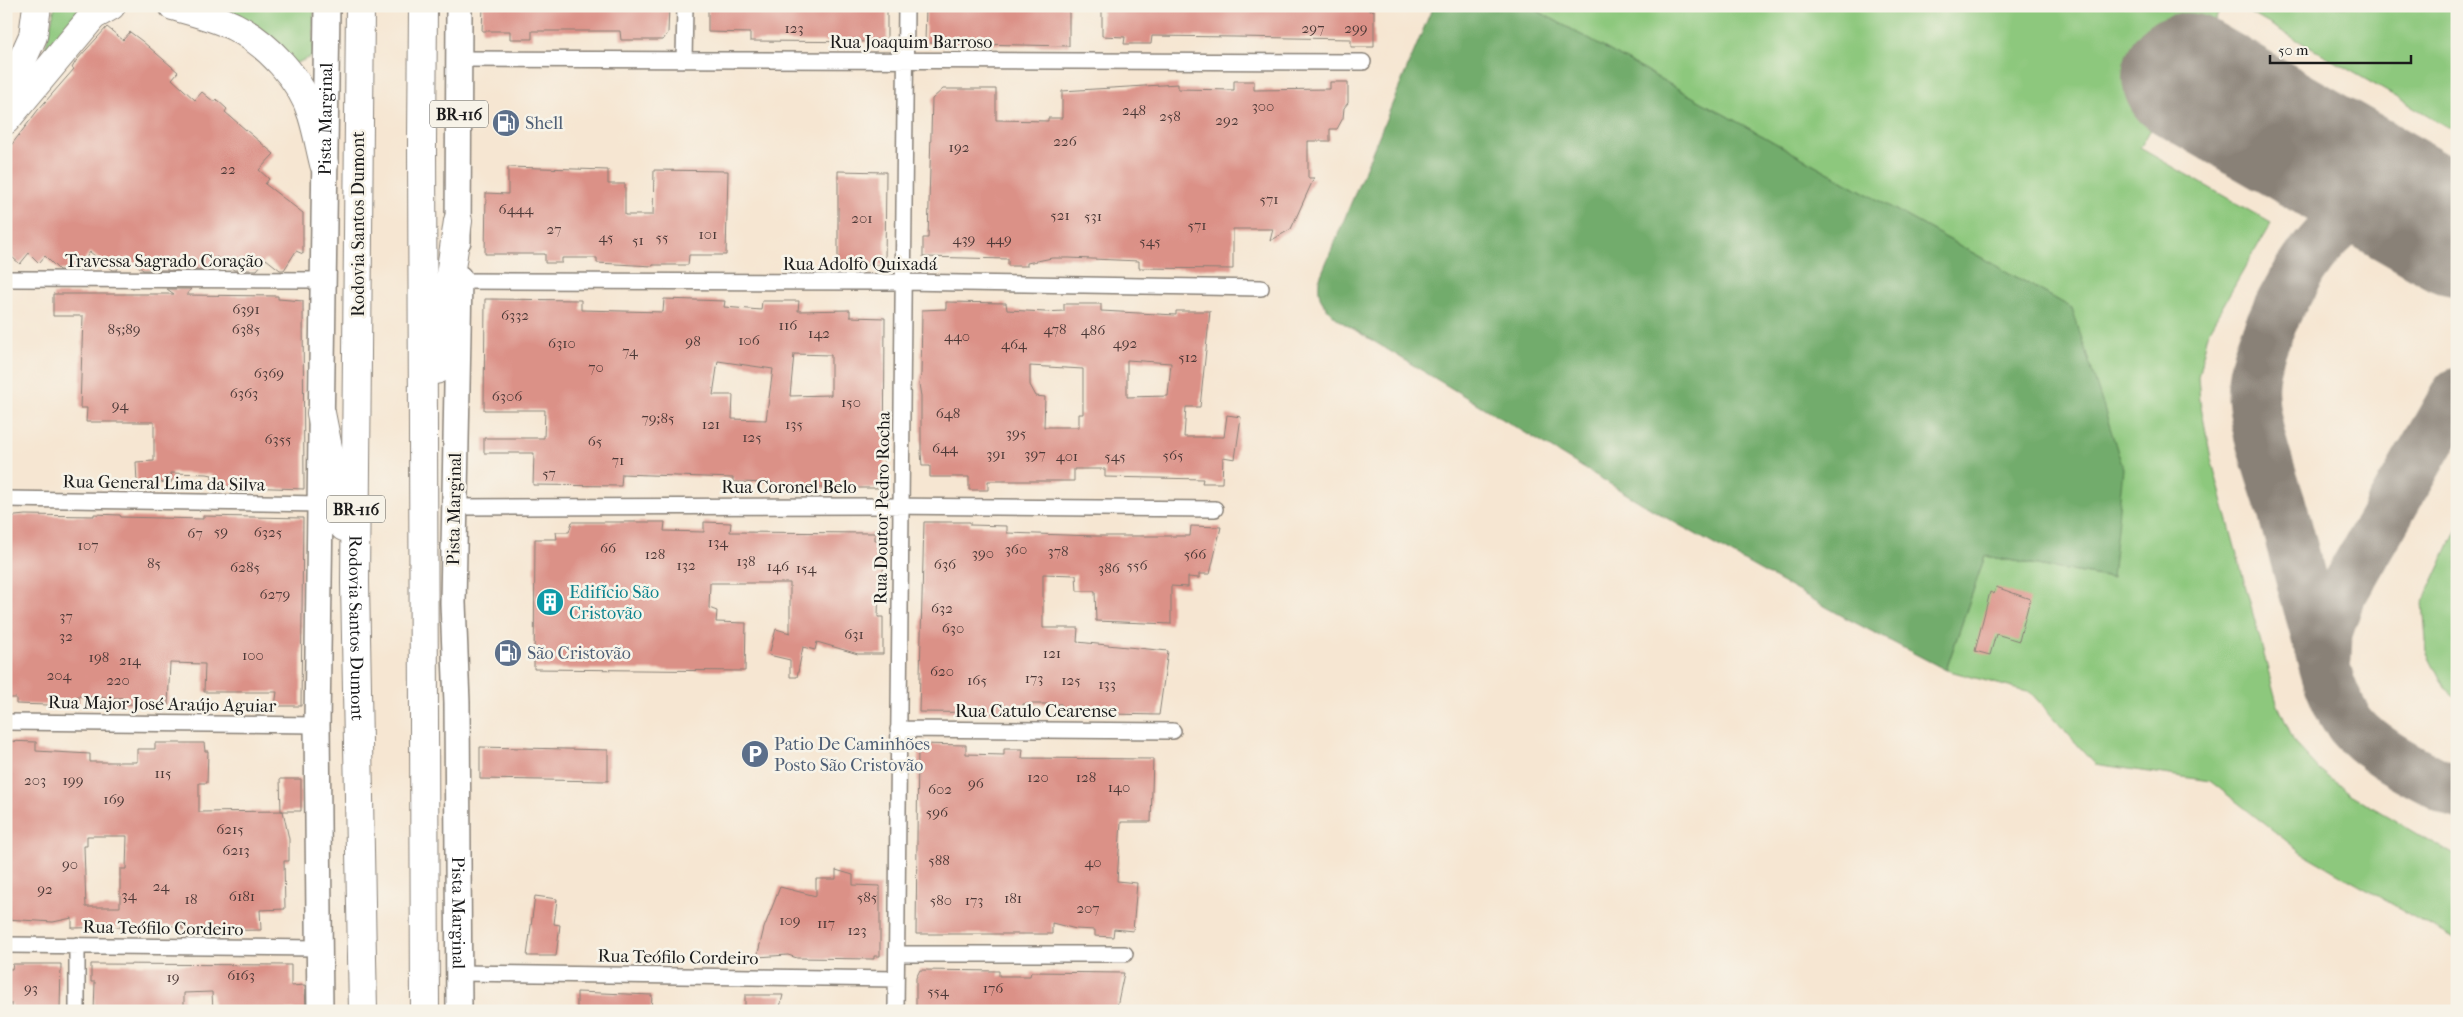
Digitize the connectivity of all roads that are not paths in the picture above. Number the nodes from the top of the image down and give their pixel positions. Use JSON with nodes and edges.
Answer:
{"nodes":[{"id":1,"x":37,"y":6,"type":"edge"},
{"id":2,"x":111,"y":6,"type":"edge"},
{"id":3,"x":173,"y":6,"type":"edge"},
{"id":4,"x":327,"y":6,"type":"edge"},
{"id":5,"x":360,"y":6,"type":"edge"},
{"id":6,"x":423,"y":6,"type":"edge"},
{"id":7,"x":459,"y":6,"type":"edge"},
{"id":8,"x":685,"y":6,"type":"edge"},
{"id":9,"x":906,"y":6,"type":"edge"},
{"id":10,"x":460,"y":59,"type":"junction"},
{"id":11,"x":684,"y":60,"type":"junction"},
{"id":12,"x":904,"y":60,"type":"junction"},
{"id":13,"x":1363,"y":62,"type":"dead end"},
{"id":14,"x":6,"y":96,"type":"edge"},
{"id":15,"x":6,"y":120,"type":"edge"},
{"id":16,"x":324,"y":164,"type":"junction"},
{"id":17,"x":458,"y":222,"type":"junction"},
{"id":18,"x":6,"y":279,"type":"edge"},
{"id":19,"x":322,"y":280,"type":"junction"},
{"id":20,"x":459,"y":281,"type":"junction"},
{"id":21,"x":902,"y":282,"type":"junction"},
{"id":22,"x":1261,"y":288,"type":"dead end"},
{"id":23,"x":321,"y":413,"type":"junction"},
{"id":24,"x":422,"y":461,"type":"junction"},
{"id":25,"x":6,"y":499,"type":"edge"},
{"id":26,"x":321,"y":504,"type":"junction"},
{"id":27,"x":901,"y":506,"type":"junction"},
{"id":28,"x":454,"y":507,"type":"junction"},
{"id":29,"x":1215,"y":509,"type":"dead end"},
{"id":30,"x":355,"y":583,"type":"junction"},
{"id":31,"x":6,"y":722,"type":"edge"},
{"id":32,"x":317,"y":725,"type":"junction"},
{"id":33,"x":898,"y":729,"type":"junction"},
{"id":34,"x":1173,"y":731,"type":"dead end"},
{"id":35,"x":6,"y":945,"type":"edge"},
{"id":36,"x":77,"y":945,"type":"junction"},
{"id":37,"x":318,"y":948,"type":"junction"},
{"id":38,"x":897,"y":954,"type":"junction"},
{"id":39,"x":1125,"y":954,"type":"dead end"},
{"id":40,"x":459,"y":973,"type":"junction"},
{"id":41,"x":896,"y":979,"type":"junction"},
{"id":42,"x":77,"y":1011,"type":"edge"},
{"id":43,"x":320,"y":1011,"type":"edge"},
{"id":44,"x":363,"y":1011,"type":"edge"},
{"id":45,"x":425,"y":1011,"type":"edge"},
{"id":46,"x":459,"y":1011,"type":"edge"},
{"id":47,"x":896,"y":1011,"type":"edge"}],
"edges":[{"from":1,"to":14,"type":"highway"},
{"from":2,"to":15,"type":"highway"},
{"from":3,"to":16,"type":"highway"},
{"from":4,"to":16,"type":"main road","name":"Pista Marginal","number":"BR-116"},
{"from":5,"to":30,"type":"highway","name":"Rodovia Santos Dumont","number":"BR-116"},
{"from":6,"to":24,"type":"highway","number":"BR-116"},
{"from":7,"to":10,"type":"main road","name":"Pista Marginal","number":"BR-116"},
{"from":8,"to":11,"type":"street"},
{"from":9,"to":12,"type":"street","name":"Rua Doutor Pedro Rocha"},
{"from":10,"to":11,"type":"street","name":"Rua Joaquim Barroso"},
{"from":10,"to":17,"type":"main road","name":"Pista Marginal","number":"BR-116"},
{"from":11,"to":12,"type":"street","name":"Rua Joaquim Barroso"},
{"from":12,"to":13,"type":"street","name":"Rua Joaquim Barroso"},
{"from":12,"to":21,"type":"street","name":"Rua Doutor Pedro Rocha"},
{"from":16,"to":19,"type":"main road","name":"Pista Marginal","number":"BR-116"},
{"from":17,"to":20,"type":"main road","name":"Pista Marginal","number":"BR-116"},
{"from":17,"to":24,"type":"highway"},
{"from":18,"to":19,"type":"street","name":"Travessa Sagrado Coração"},
{"from":19,"to":23,"type":"main road","name":"Pista Marginal","number":"BR-116"},
{"from":20,"to":21,"type":"street","name":"Rua Adolfo Quixadá"},
{"from":20,"to":28,"type":"main road","name":"Pista Marginal","number":"BR-116"},
{"from":21,"to":22,"type":"street","name":"Rua Adolfo Quixadá"},
{"from":21,"to":27,"type":"street","name":"Rua Doutor Pedro Rocha"},
{"from":23,"to":26,"type":"main road","name":"Pista Marginal","number":"BR-116"},
{"from":23,"to":30,"type":"highway"},
{"from":24,"to":45,"type":"highway","number":"BR-116"},
{"from":25,"to":26,"type":"street","name":"Rua General Lima da Silva"},
{"from":26,"to":32,"type":"main road","name":"Pista Marginal","number":"BR-116"},
{"from":27,"to":28,"type":"street","name":"Rua Coronel Belo"},
{"from":27,"to":29,"type":"street","name":"Rua Coronel Belo"},
{"from":27,"to":33,"type":"street","name":"Rua Doutor Pedro Rocha"},
{"from":28,"to":40,"type":"main road","name":"Pista Marginal","number":"BR-116"},
{"from":30,"to":44,"type":"highway","name":"Rodovia Santos Dumont","number":"BR-116"},
{"from":31,"to":32,"type":"street","name":"Rua Major José Araújo Aguiar"},
{"from":32,"to":37,"type":"main road","name":"Pista Marginal","number":"BR-116"},
{"from":33,"to":34,"type":"street","name":"Rua Catulo Cearense"},
{"from":33,"to":38,"type":"street","name":"Rua Doutor Pedro Rocha"},
{"from":35,"to":36,"type":"street","name":"Rua Teófilo Cordeiro"},
{"from":36,"to":37,"type":"street","name":"Rua Teófilo Cordeiro"},
{"from":36,"to":42,"type":"street"},
{"from":37,"to":43,"type":"main road","name":"Pista Marginal","number":"BR-116"},
{"from":38,"to":39,"type":"street"},
{"from":38,"to":41,"type":"street","name":"Rua Doutor Pedro Rocha"},
{"from":40,"to":41,"type":"street","name":"Rua Teófilo Cordeiro"},
{"from":40,"to":46,"type":"main road","name":"Pista Marginal","number":"BR-116"},
{"from":41,"to":47,"type":"street","name":"Rua Doutor Pedro Rocha"}]}
